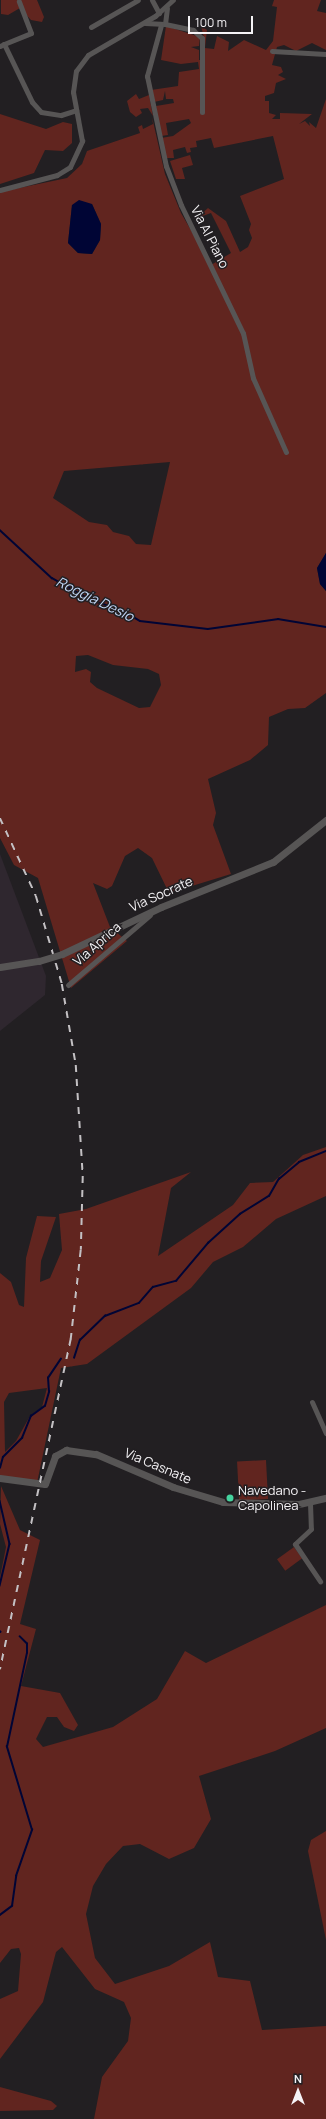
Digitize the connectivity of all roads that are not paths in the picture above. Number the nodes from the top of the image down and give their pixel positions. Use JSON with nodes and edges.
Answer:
{"nodes":[{"id":1,"x":138,"y":0,"type":"edge"},
{"id":2,"x":152,"y":0,"type":"edge"},
{"id":3,"x":173,"y":0,"type":"edge"},
{"id":4,"x":19,"y":1,"type":"dead end"},
{"id":5,"x":167,"y":8,"type":"junction"},
{"id":6,"x":158,"y":14,"type":"junction"},
{"id":7,"x":166,"y":16,"type":"junction"},
{"id":8,"x":144,"y":23,"type":"junction"},
{"id":9,"x":161,"y":24,"type":"junction"},
{"id":10,"x":91,"y":27,"type":"dead end"},
{"id":11,"x":2,"y":45,"type":"edge"},
{"id":12,"x":272,"y":51,"type":"dead end"},
{"id":13,"x":326,"y":54,"type":"edge"},
{"id":14,"x":76,"y":110,"type":"junction"},
{"id":15,"x":202,"y":112,"type":"dead end"},
{"id":16,"x":0,"y":190,"type":"edge"},
{"id":17,"x":286,"y":452,"type":"dead end"},
{"id":18,"x":326,"y":820,"type":"edge"},
{"id":19,"x":161,"y":907,"type":"junction"},
{"id":20,"x":0,"y":967,"type":"edge"},
{"id":21,"x":68,"y":985,"type":"dead end"},
{"id":22,"x":312,"y":1402,"type":"dead end"},
{"id":23,"x":326,"y":1433,"type":"edge"},
{"id":24,"x":1,"y":1479,"type":"edge"},
{"id":25,"x":326,"y":1498,"type":"edge"},
{"id":26,"x":310,"y":1503,"type":"junction"},
{"id":27,"x":320,"y":1581,"type":"dead end"}],
"edges":[{"from":1,"to":10,"type":"street"},
{"from":2,"to":6,"type":"street"},
{"from":3,"to":5,"type":"street"},
{"from":4,"to":11,"type":"street"},
{"from":5,"to":6,"type":"street"},
{"from":5,"to":7,"type":"street"},
{"from":6,"to":7,"type":"street"},
{"from":6,"to":8,"type":"street"},
{"from":6,"to":9,"type":"street"},
{"from":7,"to":9,"type":"street","name":"Via Al Piano"},
{"from":8,"to":9,"type":"street"},
{"from":8,"to":14,"type":"street"},
{"from":9,"to":15,"type":"street"},
{"from":9,"to":17,"type":"street","name":"Via Al Piano"},
{"from":11,"to":14,"type":"street"},
{"from":12,"to":13,"type":"street"},
{"from":14,"to":16,"type":"street"},
{"from":18,"to":19,"type":"street","name":"Via Socrate"},
{"from":19,"to":20,"type":"street","name":"Via Socrate","bridge":true},
{"from":19,"to":21,"type":"street","name":"Via Aprica"},
{"from":22,"to":23,"type":"street"},
{"from":24,"to":26,"type":"street","name":"Via Casnate"},
{"from":25,"to":26,"type":"street","name":"Via Casnate"},
{"from":26,"to":27,"type":"street"}]}
